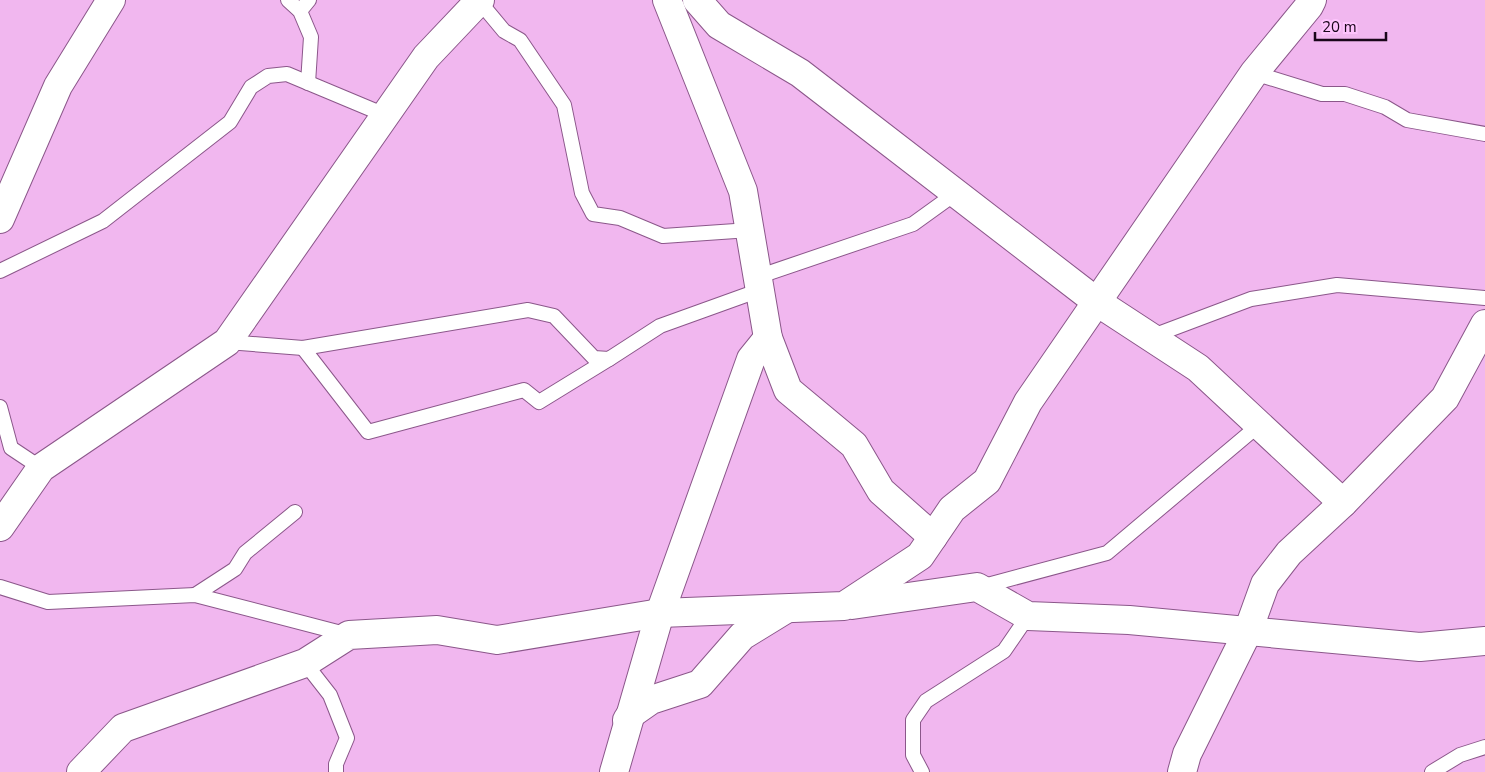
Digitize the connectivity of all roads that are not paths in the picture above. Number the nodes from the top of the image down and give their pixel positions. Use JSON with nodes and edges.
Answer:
{"nodes":[{"id":1,"x":110,"y":0,"type":"edge"},
{"id":2,"x":288,"y":0,"type":"edge"},
{"id":3,"x":309,"y":0,"type":"edge"},
{"id":4,"x":666,"y":0,"type":"edge"},
{"id":5,"x":697,"y":0,"type":"edge"},
{"id":6,"x":1312,"y":0,"type":"edge"},
{"id":7,"x":480,"y":1,"type":"edge"},
{"id":8,"x":300,"y":11,"type":"junction"},
{"id":9,"x":1254,"y":73,"type":"junction"},
{"id":10,"x":308,"y":83,"type":"junction"},
{"id":11,"x":386,"y":115,"type":"junction"},
{"id":12,"x":1485,"y":134,"type":"edge"},
{"id":13,"x":956,"y":194,"type":"junction"},
{"id":14,"x":0,"y":219,"type":"edge"},
{"id":15,"x":750,"y":230,"type":"junction"},
{"id":16,"x":0,"y":270,"type":"edge"},
{"id":17,"x":759,"y":283,"type":"junction"},
{"id":18,"x":1485,"y":298,"type":"edge"},
{"id":19,"x":1096,"y":302,"type":"junction"},
{"id":20,"x":1485,"y":324,"type":"edge"},
{"id":21,"x":1150,"y":337,"type":"junction"},
{"id":22,"x":768,"y":338,"type":"junction"},
{"id":23,"x":227,"y":342,"type":"junction"},
{"id":24,"x":303,"y":348,"type":"junction"},
{"id":25,"x":609,"y":360,"type":"junction"},
{"id":26,"x":0,"y":407,"type":"edge"},
{"id":27,"x":1259,"y":425,"type":"junction"},
{"id":28,"x":41,"y":468,"type":"junction"},
{"id":29,"x":1343,"y":503,"type":"junction"},
{"id":30,"x":295,"y":512,"type":"dead end"},
{"id":31,"x":0,"y":527,"type":"edge"},
{"id":32,"x":933,"y":537,"type":"junction"},
{"id":33,"x":0,"y":587,"type":"edge"},
{"id":34,"x":977,"y":588,"type":"junction"},
{"id":35,"x":195,"y":595,"type":"junction"},
{"id":36,"x":844,"y":606,"type":"junction"},
{"id":37,"x":788,"y":608,"type":"junction"},
{"id":38,"x":660,"y":613,"type":"junction"},
{"id":39,"x":1028,"y":616,"type":"junction"},
{"id":40,"x":1248,"y":631,"type":"junction"},
{"id":41,"x":349,"y":635,"type":"junction"},
{"id":42,"x":1485,"y":641,"type":"edge"},
{"id":43,"x":305,"y":663,"type":"junction"},
{"id":44,"x":631,"y":714,"type":"junction"},
{"id":45,"x":1485,"y":747,"type":"edge"},
{"id":46,"x":81,"y":772,"type":"edge"},
{"id":47,"x":336,"y":772,"type":"edge"},
{"id":48,"x":599,"y":772,"type":"edge"},
{"id":49,"x":614,"y":772,"type":"edge"},
{"id":50,"x":922,"y":772,"type":"edge"},
{"id":51,"x":1182,"y":772,"type":"edge"},
{"id":52,"x":1432,"y":772,"type":"edge"}],
"edges":[{"from":1,"to":14,"type":"street"},
{"from":2,"to":8,"type":"lane"},
{"from":3,"to":8,"type":"lane"},
{"from":4,"to":15,"type":"street"},
{"from":5,"to":13,"type":"street"},
{"from":6,"to":9,"type":"street"},
{"from":7,"to":11,"type":"street"},
{"from":7,"to":15,"type":"lane"},
{"from":8,"to":10,"type":"lane"},
{"from":9,"to":12,"type":"lane"},
{"from":9,"to":19,"type":"street"},
{"from":10,"to":11,"type":"lane"},
{"from":10,"to":16,"type":"lane"},
{"from":11,"to":23,"type":"street"},
{"from":13,"to":17,"type":"lane"},
{"from":13,"to":19,"type":"street"},
{"from":15,"to":17,"type":"street"},
{"from":17,"to":22,"type":"street"},
{"from":17,"to":25,"type":"lane"},
{"from":18,"to":21,"type":"lane"},
{"from":19,"to":21,"type":"street"},
{"from":19,"to":32,"type":"street"},
{"from":20,"to":29,"type":"street"},
{"from":21,"to":27,"type":"street"},
{"from":22,"to":32,"type":"street"},
{"from":22,"to":38,"type":"street"},
{"from":23,"to":24,"type":"lane"},
{"from":23,"to":28,"type":"street"},
{"from":24,"to":25,"type":"lane"},
{"from":24,"to":25,"type":"lane"},
{"from":26,"to":28,"type":"lane"},
{"from":27,"to":29,"type":"street"},
{"from":27,"to":34,"type":"lane"},
{"from":28,"to":31,"type":"street"},
{"from":29,"to":40,"type":"street"},
{"from":30,"to":35,"type":"lane"},
{"from":32,"to":36,"type":"street"},
{"from":33,"to":35,"type":"lane"},
{"from":34,"to":36,"type":"street"},
{"from":34,"to":39,"type":"street"},
{"from":35,"to":41,"type":"lane"},
{"from":36,"to":37,"type":"street"},
{"from":37,"to":38,"type":"street"},
{"from":37,"to":44,"type":"street"},
{"from":38,"to":41,"type":"street"},
{"from":38,"to":44,"type":"street"},
{"from":39,"to":40,"type":"street"},
{"from":39,"to":50,"type":"lane"},
{"from":40,"to":42,"type":"street"},
{"from":40,"to":51,"type":"street"},
{"from":41,"to":43,"type":"street"},
{"from":43,"to":46,"type":"street"},
{"from":43,"to":47,"type":"lane"},
{"from":44,"to":48,"type":"street"},
{"from":44,"to":49,"type":"street"},
{"from":45,"to":52,"type":"lane"}]}
